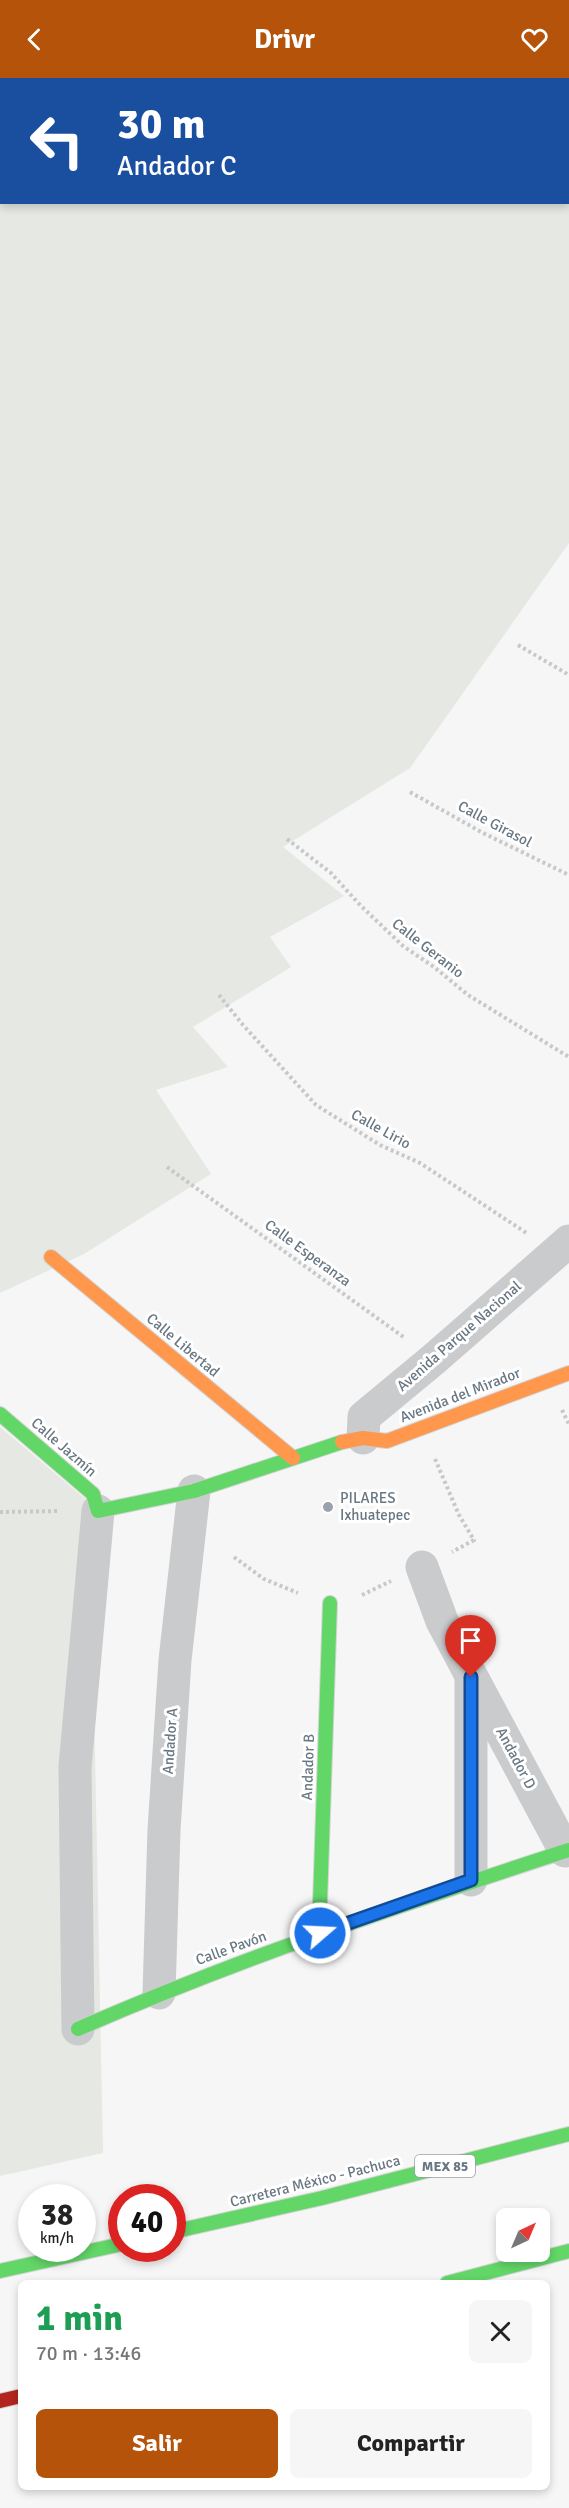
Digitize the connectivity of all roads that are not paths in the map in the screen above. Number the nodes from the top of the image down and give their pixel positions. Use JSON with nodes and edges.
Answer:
{"nodes":[{"id":1,"x":563,"y":1246,"type":"edge"},
{"id":2,"x":51,"y":1257,"type":"dead end"},
{"id":3,"x":569,"y":1373,"type":"edge"},
{"id":4,"x":0,"y":1414,"type":"edge"},
{"id":5,"x":363,"y":1438,"type":"junction"},
{"id":6,"x":293,"y":1458,"type":"junction"},
{"id":7,"x":194,"y":1491,"type":"junction"},
{"id":8,"x":98,"y":1510,"type":"junction"},
{"id":9,"x":422,"y":1567,"type":"road end"},
{"id":10,"x":330,"y":1603,"type":"road end"},
{"id":11,"x":471,"y":1677,"type":"junction"},
{"id":12,"x":567,"y":1850,"type":"edge"},
{"id":13,"x":471,"y":1880,"type":"junction"},
{"id":14,"x":320,"y":1933,"type":"junction"},
{"id":15,"x":159,"y":1993,"type":"junction"},
{"id":16,"x":78,"y":2029,"type":"joint"},
{"id":17,"x":569,"y":2134,"type":"edge"},
{"id":18,"x":186,"y":2229,"type":"edge"},
{"id":19,"x":108,"y":2247,"type":"edge"},
{"id":20,"x":569,"y":2251,"type":"edge"},
{"id":21,"x":0,"y":2271,"type":"edge"},
{"id":22,"x":458,"y":2280,"type":"edge"},
{"id":23,"x":18,"y":2397,"type":"edge"},
{"id":24,"x":0,"y":2402,"type":"edge"}],
"edges":[{"from":1,"to":5,"type":"street","name":"Avenida Parque Nacional"},
{"from":2,"to":6,"type":"main road","name":"Calle Libertad"},
{"from":3,"to":5,"type":"main road","name":"Avenida del Mirador"},
{"from":4,"to":8,"type":"main road","name":"Calle Jazmín"},
{"from":5,"to":6,"type":"main road","name":"Avenida del Mirador"},
{"from":6,"to":7,"type":"main road","name":"Avenida del Mirador"},
{"from":7,"to":8,"type":"main road","name":"Avenida del Mirador"},
{"from":7,"to":15,"type":"street","name":"Andador A"},
{"from":8,"to":16,"type":"street"},
{"from":9,"to":11,"type":"street","name":"Andador D"},
{"from":10,"to":14,"type":"main road","name":"Andador B"},
{"from":11,"to":12,"type":"street","name":"Andador D"},
{"from":11,"to":13,"type":"street"},
{"from":12,"to":13,"type":"main road","name":"Calle Pavón"},
{"from":13,"to":14,"type":"main road","name":"Calle Pavón"},
{"from":14,"to":15,"type":"main road","name":"Calle Pavón"},
{"from":15,"to":16,"type":"main road","name":"Calle Pavón"},
{"from":17,"to":18,"type":"main road","name":"Carretera México - Pachuca","number":"MEX 85"},
{"from":19,"to":21,"type":"main road"},
{"from":20,"to":22,"type":"main road"},
{"from":23,"to":24,"type":"main road"}]}
